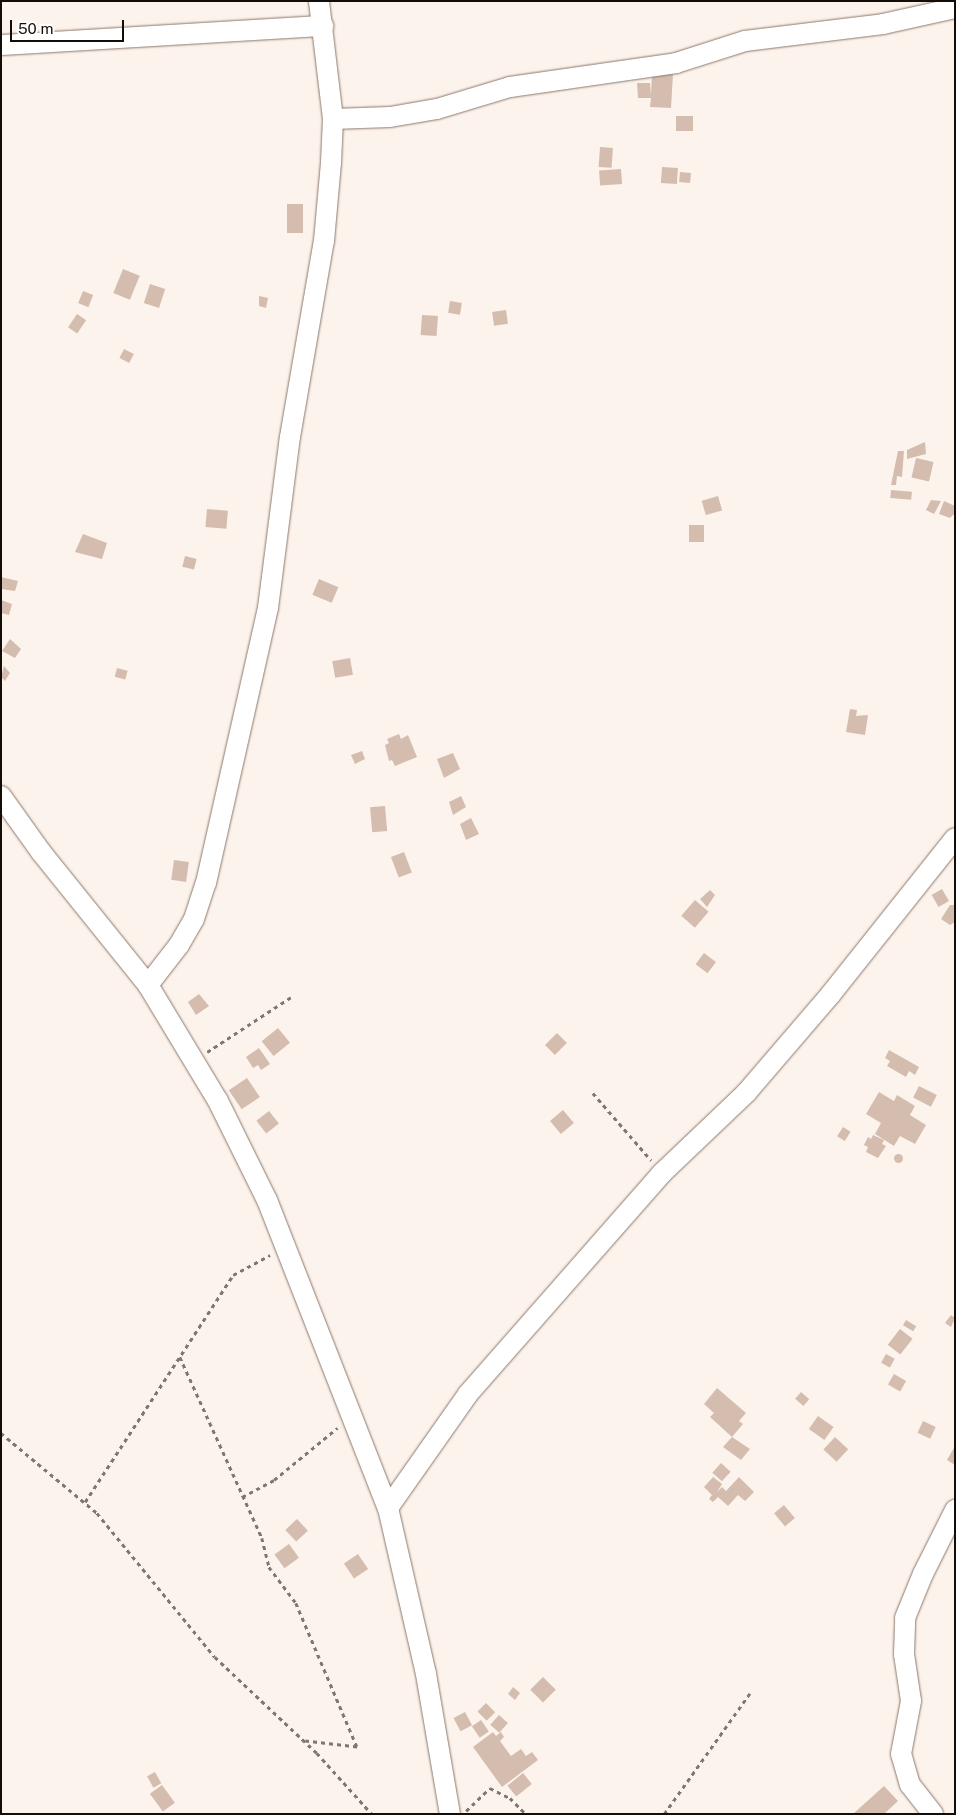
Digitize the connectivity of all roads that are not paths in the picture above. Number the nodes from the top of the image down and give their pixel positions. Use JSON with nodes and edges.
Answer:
{"nodes":[{"id":1,"x":319,"y":1,"type":"edge"},
{"id":2,"x":955,"y":8,"type":"edge"},
{"id":3,"x":323,"y":26,"type":"junction"},
{"id":4,"x":1,"y":45,"type":"edge"},
{"id":5,"x":333,"y":119,"type":"junction"},
{"id":6,"x":1,"y":796,"type":"edge"},
{"id":7,"x":955,"y":838,"type":"edge"},
{"id":8,"x":148,"y":985,"type":"junction"},
{"id":9,"x":388,"y":1508,"type":"junction"},
{"id":10,"x":955,"y":1510,"type":"edge"},
{"id":11,"x":450,"y":1814,"type":"edge"},
{"id":12,"x":933,"y":1814,"type":"edge"}],
"edges":[{"from":1,"to":3,"type":"street"},
{"from":2,"to":5,"type":"street"},
{"from":3,"to":4,"type":"street"},
{"from":3,"to":5,"type":"street"},
{"from":5,"to":8,"type":"street"},
{"from":6,"to":8,"type":"street"},
{"from":7,"to":9,"type":"street"},
{"from":8,"to":9,"type":"street"},
{"from":9,"to":11,"type":"street"},
{"from":10,"to":12,"type":"street"}]}
